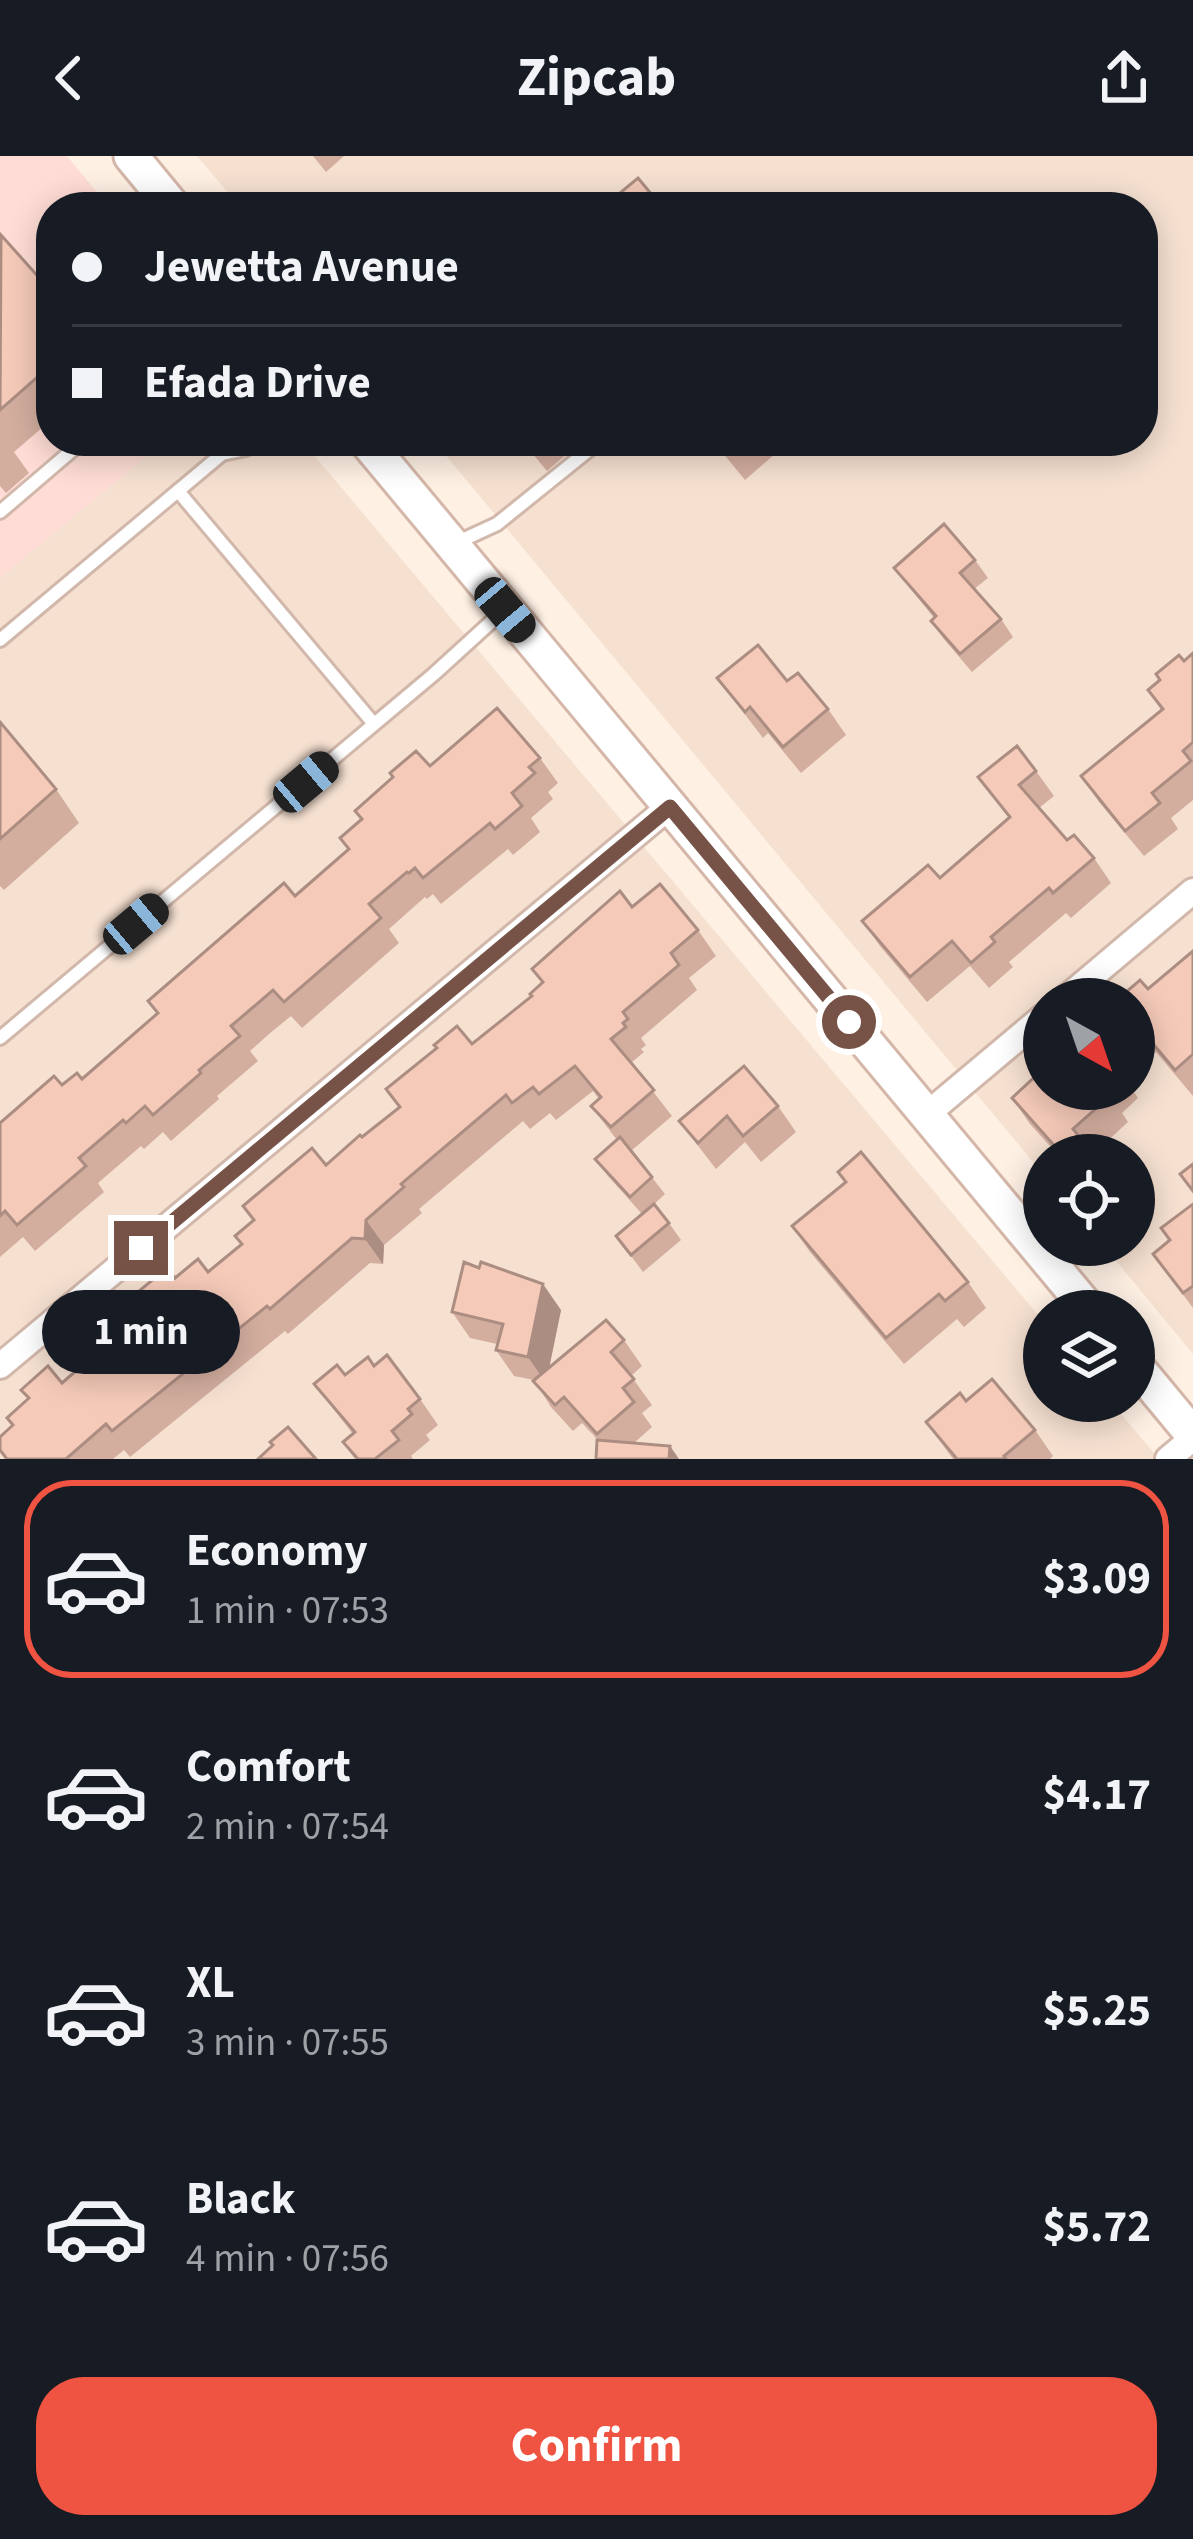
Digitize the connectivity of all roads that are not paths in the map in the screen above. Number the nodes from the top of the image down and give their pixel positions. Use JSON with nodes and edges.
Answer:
{"nodes":[{"id":1,"x":131,"y":156,"type":"edge"},
{"id":2,"x":161,"y":192,"type":"edge"},
{"id":3,"x":65,"y":456,"type":"edge"},
{"id":4,"x":220,"y":456,"type":"edge"},
{"id":5,"x":385,"y":456,"type":"edge"},
{"id":6,"x":581,"y":456,"type":"edge"},
{"id":7,"x":178,"y":491,"type":"junction"},
{"id":8,"x":0,"y":512,"type":"edge"},
{"id":9,"x":452,"y":545,"type":"junction"},
{"id":10,"x":505,"y":610,"type":"junction"},
{"id":11,"x":0,"y":640,"type":"edge"},
{"id":12,"x":374,"y":724,"type":"junction"},
{"id":13,"x":670,"y":807,"type":"junction"},
{"id":14,"x":1193,"y":891,"type":"edge"},
{"id":15,"x":1089,"y":978,"type":"edge"},
{"id":16,"x":1023,"y":1034,"type":"edge"},
{"id":17,"x":0,"y":1039,"type":"edge"},
{"id":18,"x":926,"y":1115,"type":"junction"},
{"id":19,"x":1072,"y":1290,"type":"edge"},
{"id":20,"x":0,"y":1366,"type":"edge"},
{"id":21,"x":1155,"y":1390,"type":"edge"},
{"id":22,"x":1193,"y":1436,"type":"edge"},
{"id":23,"x":1168,"y":1459,"type":"edge"}],
"edges":[{"from":1,"to":2,"type":"street"},
{"from":3,"to":8,"type":"lane"},
{"from":4,"to":7,"type":"lane"},
{"from":5,"to":9,"type":"street"},
{"from":6,"to":9,"type":"lane"},
{"from":7,"to":11,"type":"lane"},
{"from":7,"to":12,"type":"lane"},
{"from":9,"to":10,"type":"street"},
{"from":10,"to":12,"type":"lane"},
{"from":10,"to":13,"type":"street"},
{"from":12,"to":17,"type":"lane"},
{"from":13,"to":18,"type":"street"},
{"from":13,"to":20,"type":"street"},
{"from":14,"to":15,"type":"street"},
{"from":16,"to":18,"type":"street"},
{"from":18,"to":19,"type":"street"},
{"from":21,"to":22,"type":"street"},
{"from":22,"to":23,"type":"street"}]}
